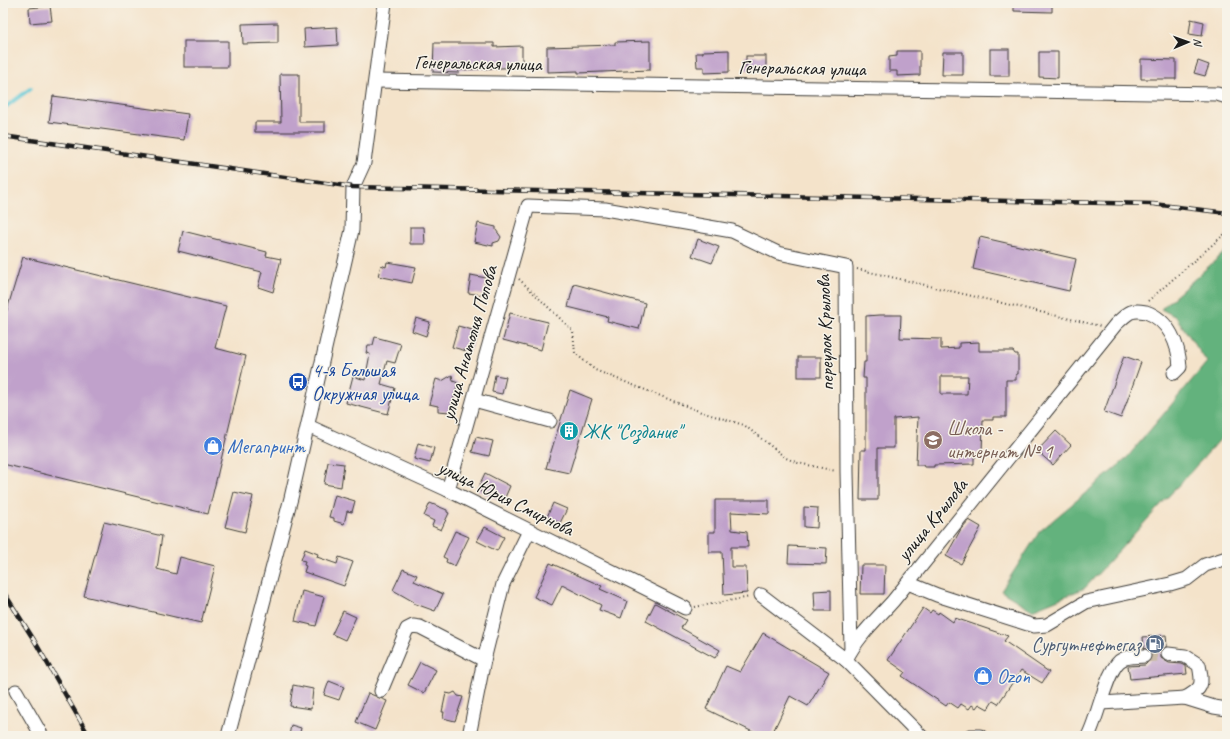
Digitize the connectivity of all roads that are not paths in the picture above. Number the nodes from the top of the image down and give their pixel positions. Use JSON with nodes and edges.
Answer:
{"nodes":[{"id":1,"x":385,"y":3,"type":"edge"},
{"id":2,"x":376,"y":81,"type":"junction"},
{"id":3,"x":1227,"y":97,"type":"edge"},
{"id":4,"x":528,"y":206,"type":"joint"},
{"id":5,"x":1174,"y":373,"type":"dead end"},
{"id":6,"x":474,"y":400,"type":"junction"},
{"id":7,"x":550,"y":421,"type":"dead end"},
{"id":8,"x":308,"y":426,"type":"junction"},
{"id":9,"x":448,"y":490,"type":"junction"},
{"id":10,"x":529,"y":531,"type":"junction"},
{"id":11,"x":1227,"y":558,"type":"edge"},
{"id":12,"x":908,"y":583,"type":"junction"},
{"id":13,"x":761,"y":595,"type":"road end"},
{"id":14,"x":685,"y":608,"type":"road end"},
{"id":15,"x":1168,"y":654,"type":"tunnel mouth"},
{"id":16,"x":849,"y":655,"type":"junction"},
{"id":17,"x":1144,"y":656,"type":"tunnel mouth"},
{"id":18,"x":484,"y":660,"type":"junction"},
{"id":19,"x":16,"y":691,"type":"dead end"},
{"id":20,"x":381,"y":691,"type":"dead end"},
{"id":21,"x":1185,"y":698,"type":"junction"},
{"id":22,"x":1101,"y":703,"type":"junction"},
{"id":23,"x":1227,"y":709,"type":"edge"},
{"id":24,"x":1092,"y":733,"type":"edge"},
{"id":25,"x":42,"y":736,"type":"edge"},
{"id":26,"x":228,"y":736,"type":"edge"},
{"id":27,"x":469,"y":736,"type":"edge"},
{"id":28,"x":921,"y":736,"type":"edge"},
{"id":29,"x":970,"y":736,"type":"edge"},
{"id":30,"x":980,"y":736,"type":"edge"}],
"edges":[{"from":1,"to":2,"type":"street"},
{"from":2,"to":3,"type":"street","name":"Генеральская улица"},
{"from":2,"to":8,"type":"street"},
{"from":4,"to":6,"type":"street","name":"улица Анатолия Попова"},
{"from":4,"to":16,"type":"street","name":"переулок Крылова"},
{"from":5,"to":12,"type":"street","name":"улица Крылова"},
{"from":6,"to":7,"type":"street"},
{"from":6,"to":9,"type":"street","name":"улица Анатолия Попова"},
{"from":8,"to":9,"type":"street","name":"улица Юрия Смирнова"},
{"from":8,"to":26,"type":"street"},
{"from":9,"to":10,"type":"street","name":"улица Юрия Смирнова"},
{"from":10,"to":14,"type":"street","name":"улица Юрия Смирнова"},
{"from":10,"to":18,"type":"street"},
{"from":11,"to":12,"type":"street"},
{"from":12,"to":16,"type":"street","name":"улица Крылова"},
{"from":13,"to":16,"type":"street"},
{"from":15,"to":21,"type":"street"},
{"from":16,"to":28,"type":"street"},
{"from":17,"to":22,"type":"street"},
{"from":18,"to":20,"type":"street"},
{"from":18,"to":27,"type":"street"},
{"from":19,"to":25,"type":"street"},
{"from":21,"to":22,"type":"street"},
{"from":21,"to":23,"type":"street"},
{"from":22,"to":24,"type":"street"},
{"from":29,"to":30,"type":"street"}]}
